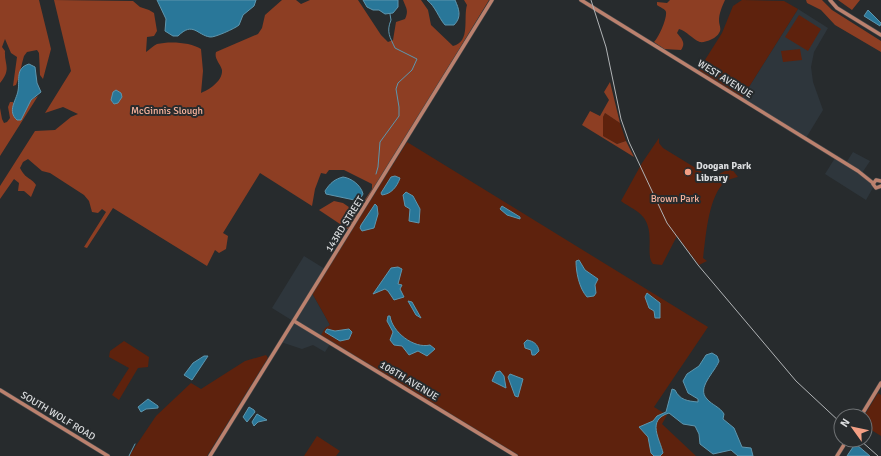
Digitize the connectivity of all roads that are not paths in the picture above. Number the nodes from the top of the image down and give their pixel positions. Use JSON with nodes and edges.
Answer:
{"nodes":[{"id":1,"x":492,"y":0,"type":"edge"},
{"id":2,"x":581,"y":0,"type":"edge"},
{"id":3,"x":830,"y":0,"type":"edge"},
{"id":4,"x":881,"y":35,"type":"edge"},
{"id":5,"x":878,"y":180,"type":"edge"},
{"id":6,"x":880,"y":187,"type":"edge"},
{"id":7,"x":294,"y":322,"type":"junction"},
{"id":8,"x":881,"y":383,"type":"edge"},
{"id":9,"x":0,"y":390,"type":"edge"},
{"id":10,"x":866,"y":408,"type":"edge"},
{"id":11,"x":108,"y":456,"type":"edge"},
{"id":12,"x":210,"y":456,"type":"edge"},
{"id":13,"x":516,"y":456,"type":"edge"}],
"edges":[{"from":1,"to":7,"type":"street","name":"143RD STREET"},
{"from":2,"to":5,"type":"street","name":"WEST AVENUE"},
{"from":3,"to":4,"type":"street"},
{"from":5,"to":6,"type":"street","name":"WEST AVENUE"},
{"from":7,"to":12,"type":"street","name":"143RD STREET"},
{"from":7,"to":13,"type":"street","name":"108TH AVENUE"},
{"from":8,"to":10,"type":"street"},
{"from":9,"to":11,"type":"street","name":"SOUTH WOLF ROAD"}]}
